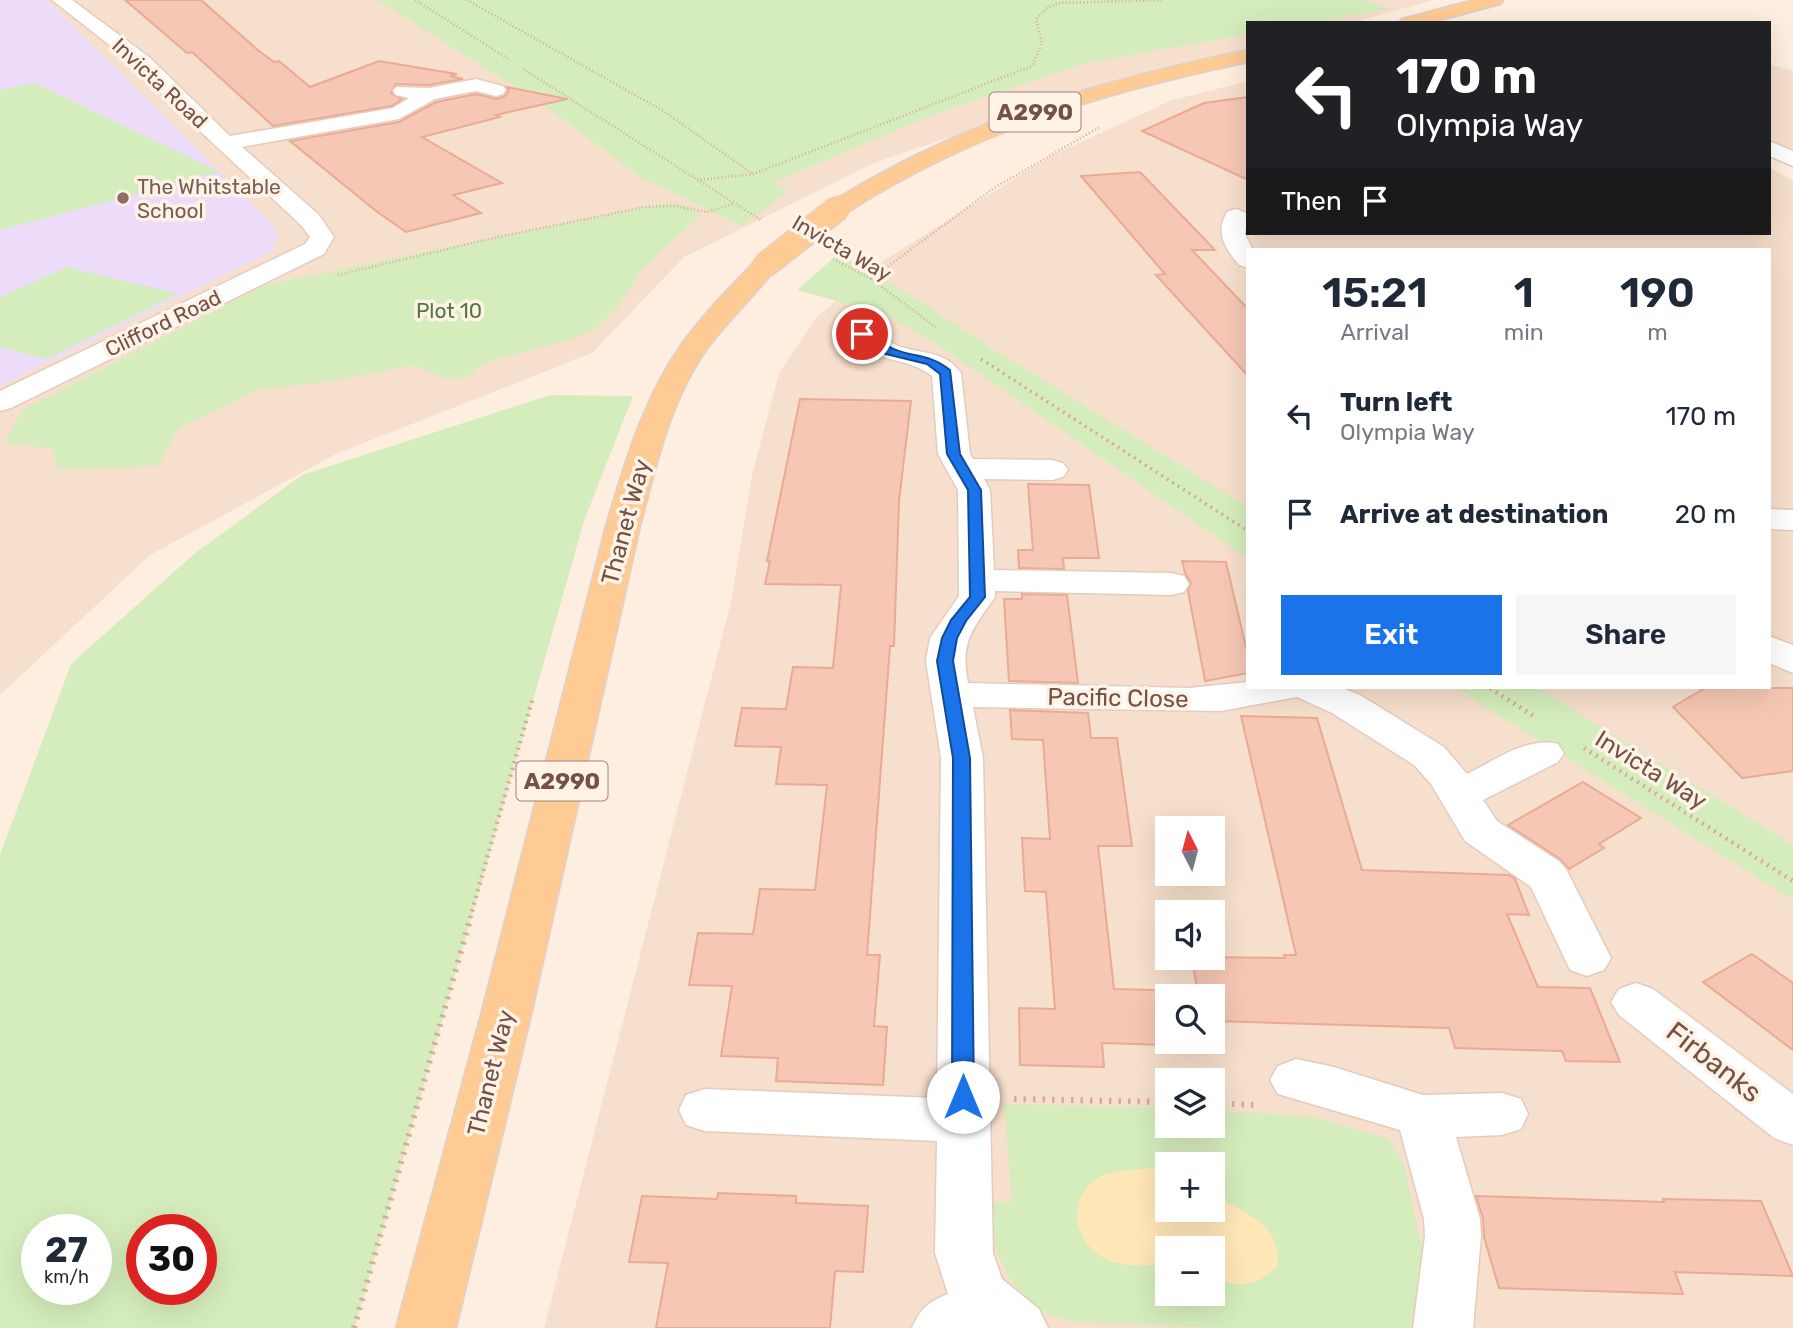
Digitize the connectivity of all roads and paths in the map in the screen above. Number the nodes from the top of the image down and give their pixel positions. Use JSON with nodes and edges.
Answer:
{"nodes":[{"id":1,"x":62,"y":0,"type":"edge"},
{"id":2,"x":415,"y":0,"type":"edge"},
{"id":3,"x":467,"y":0,"type":"edge"},
{"id":4,"x":1163,"y":0,"type":"edge"},
{"id":5,"x":1488,"y":1,"type":"edge"},
{"id":6,"x":1415,"y":21,"type":"edge"},
{"id":7,"x":1246,"y":56,"type":"edge"},
{"id":8,"x":509,"y":60,"type":"dead end"},
{"id":9,"x":521,"y":67,"type":"dead end"},
{"id":10,"x":384,"y":89,"type":"dead end"},
{"id":11,"x":496,"y":90,"type":"dead end"},
{"id":12,"x":429,"y":94,"type":"junction"},
{"id":13,"x":1104,"y":125,"type":"dead end"},
{"id":14,"x":225,"y":143,"type":"junction"},
{"id":15,"x":1771,"y":149,"type":"edge"},
{"id":16,"x":1793,"y":159,"type":"edge"},
{"id":17,"x":753,"y":174,"type":"junction"},
{"id":18,"x":696,"y":180,"type":"junction"},
{"id":19,"x":734,"y":204,"type":"junction"},
{"id":20,"x":1237,"y":216,"type":"dead end"},
{"id":21,"x":769,"y":224,"type":"dead end"},
{"id":22,"x":322,"y":237,"type":"joint"},
{"id":23,"x":825,"y":255,"type":"dead end"},
{"id":24,"x":1246,"y":258,"type":"edge"},
{"id":25,"x":335,"y":276,"type":"dead end"},
{"id":26,"x":871,"y":279,"type":"junction"},
{"id":27,"x":862,"y":334,"type":"dead end"},
{"id":28,"x":945,"y":334,"type":"dead end"},
{"id":29,"x":978,"y":358,"type":"dead end"},
{"id":30,"x":0,"y":402,"type":"edge"},
{"id":31,"x":962,"y":469,"type":"junction"},
{"id":32,"x":1052,"y":470,"type":"dead end"},
{"id":33,"x":1771,"y":519,"type":"edge"},
{"id":34,"x":1793,"y":520,"type":"edge"},
{"id":35,"x":1246,"y":530,"type":"edge"},
{"id":36,"x":977,"y":580,"type":"junction"},
{"id":37,"x":1171,"y":584,"type":"dead end"},
{"id":38,"x":1771,"y":648,"type":"edge"},
{"id":39,"x":1793,"y":661,"type":"edge"},
{"id":40,"x":1278,"y":689,"type":"edge"},
{"id":41,"x":1312,"y":689,"type":"edge"},
{"id":42,"x":1491,"y":689,"type":"edge"},
{"id":43,"x":951,"y":695,"type":"junction"},
{"id":44,"x":1557,"y":741,"type":"junction"},
{"id":45,"x":1459,"y":794,"type":"junction"},
{"id":46,"x":1793,"y":881,"type":"edge"},
{"id":47,"x":1587,"y":958,"type":"dead end"},
{"id":48,"x":1636,"y":1002,"type":"dead end"},
{"id":49,"x":1296,"y":1080,"type":"dead end"},
{"id":50,"x":1155,"y":1102,"type":"edge"},
{"id":51,"x":963,"y":1109,"type":"junction"},
{"id":52,"x":705,"y":1110,"type":"dead end"},
{"id":53,"x":1502,"y":1114,"type":"dead end"},
{"id":54,"x":1423,"y":1116,"type":"junction"},
{"id":55,"x":1793,"y":1123,"type":"edge"},
{"id":56,"x":982,"y":1321,"type":"edge"},
{"id":57,"x":426,"y":1328,"type":"edge"},
{"id":58,"x":1443,"y":1328,"type":"edge"}],
"edges":[{"from":1,"to":14,"type":"street","name":"Invicta Road"},
{"from":2,"to":8,"type":"path"},
{"from":3,"to":17,"type":"path"},
{"from":4,"to":17,"type":"path"},
{"from":5,"to":6,"type":"main road"},
{"from":7,"to":57,"type":"main road","name":"Thanet Way","number":"A2990","bridge":true},
{"from":9,"to":18,"type":"path","name":"Invicta Way"},
{"from":10,"to":12,"type":"street"},
{"from":11,"to":12,"type":"street"},
{"from":12,"to":14,"type":"street","name":"Invicta Road"},
{"from":13,"to":26,"type":"path"},
{"from":14,"to":22,"type":"street","name":"Invicta Road"},
{"from":15,"to":16,"type":"street"},
{"from":17,"to":18,"type":"path"},
{"from":18,"to":19,"type":"path","name":"Invicta Way"},
{"from":19,"to":21,"type":"path","name":"Invicta Way"},
{"from":19,"to":25,"type":"path"},
{"from":20,"to":24,"type":"street"},
{"from":22,"to":30,"type":"street","name":"Clifford Road"},
{"from":23,"to":26,"type":"path","name":"Invicta Way"},
{"from":26,"to":28,"type":"path","name":"Invicta Way"},
{"from":27,"to":31,"type":"street"},
{"from":29,"to":35,"type":"path"},
{"from":31,"to":32,"type":"street"},
{"from":31,"to":36,"type":"street"},
{"from":33,"to":34,"type":"street"},
{"from":36,"to":37,"type":"street"},
{"from":36,"to":43,"type":"street"},
{"from":38,"to":39,"type":"street"},
{"from":40,"to":43,"type":"street","name":"Pacific Close"},
{"from":41,"to":45,"type":"street"},
{"from":42,"to":44,"type":"path","name":"Invicta Way"},
{"from":43,"to":51,"type":"street"},
{"from":44,"to":45,"type":"street"},
{"from":44,"to":46,"type":"path","name":"Invicta Way"},
{"from":45,"to":47,"type":"street"},
{"from":48,"to":55,"type":"street","name":"Firbanks"},
{"from":49,"to":54,"type":"street"},
{"from":50,"to":51,"type":"path"},
{"from":51,"to":52,"type":"street"},
{"from":51,"to":56,"type":"street"},
{"from":53,"to":54,"type":"street"},
{"from":54,"to":58,"type":"street"}]}
